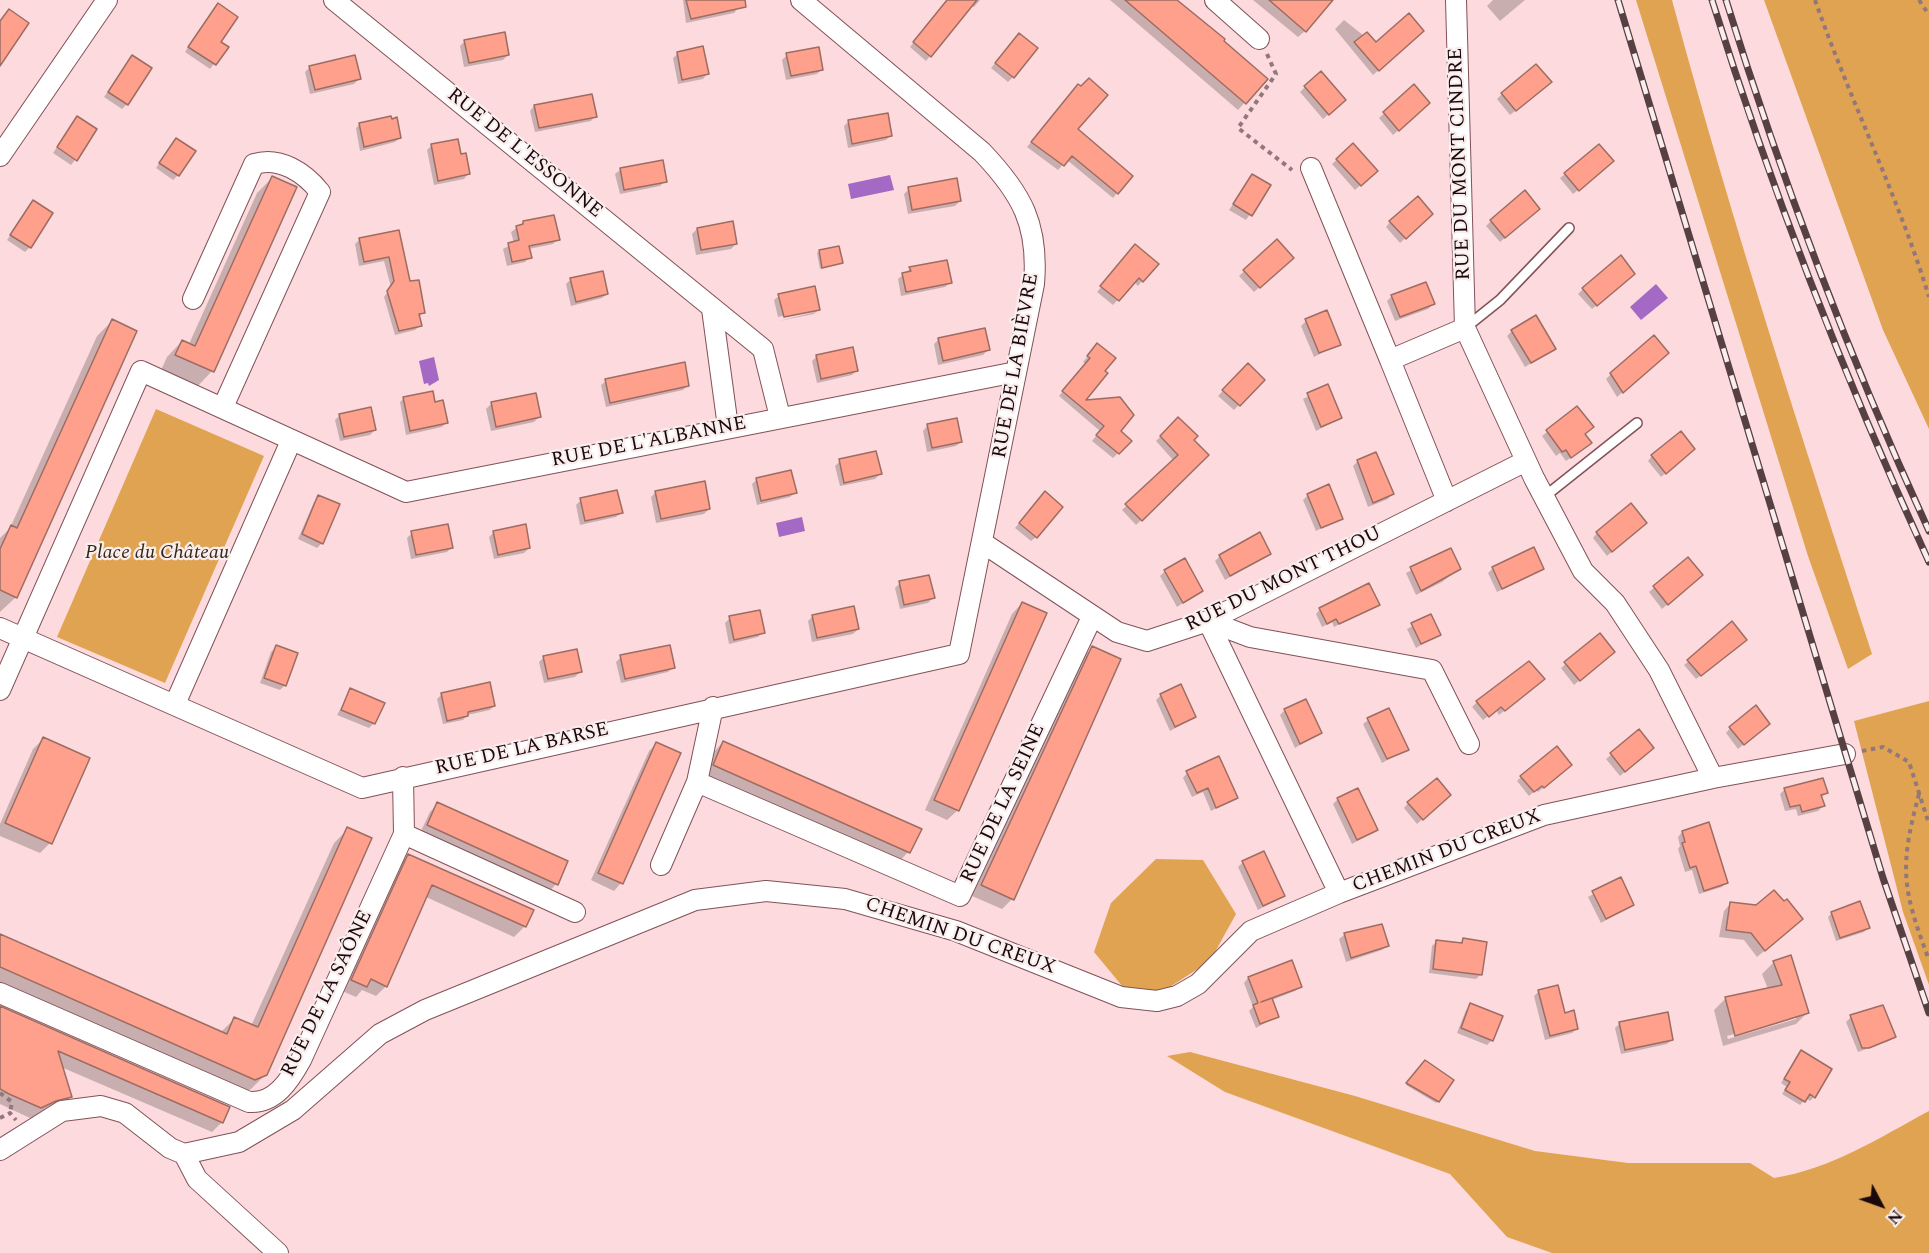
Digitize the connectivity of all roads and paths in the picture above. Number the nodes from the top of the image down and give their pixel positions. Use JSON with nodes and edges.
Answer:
{"nodes":[{"id":1,"x":107,"y":0,"type":"edge"},
{"id":2,"x":334,"y":0,"type":"edge"},
{"id":3,"x":801,"y":0,"type":"edge"},
{"id":4,"x":1215,"y":0,"type":"edge"},
{"id":5,"x":1456,"y":0,"type":"edge"},
{"id":6,"x":1815,"y":0,"type":"edge"},
{"id":7,"x":1919,"y":0,"type":"edge"},
{"id":8,"x":1929,"y":15,"type":"edge"},
{"id":9,"x":1259,"y":39,"type":"joint"},
{"id":10,"x":0,"y":156,"type":"edge"},
{"id":11,"x":1311,"y":168,"type":"joint"},
{"id":12,"x":1569,"y":228,"type":"dead end"},
{"id":13,"x":1929,"y":297,"type":"edge"},
{"id":14,"x":193,"y":299,"type":"dead end"},
{"id":15,"x":712,"y":309,"type":"junction"},
{"id":16,"x":1466,"y":328,"type":"junction"},
{"id":17,"x":1390,"y":360,"type":"junction"},
{"id":18,"x":1017,"y":372,"type":"junction"},
{"id":19,"x":223,"y":407,"type":"junction"},
{"id":20,"x":780,"y":417,"type":"junction"},
{"id":21,"x":1637,"y":423,"type":"dead end"},
{"id":22,"x":728,"y":427,"type":"junction"},
{"id":23,"x":291,"y":441,"type":"junction"},
{"id":24,"x":1526,"y":461,"type":"junction"},
{"id":25,"x":1544,"y":497,"type":"junction"},
{"id":26,"x":1447,"y":501,"type":"junction"},
{"id":27,"x":984,"y":543,"type":"junction"},
{"id":28,"x":1092,"y":617,"type":"junction"},
{"id":29,"x":1208,"y":621,"type":"junction"},
{"id":30,"x":0,"y":628,"type":"edge"},
{"id":31,"x":23,"y":638,"type":"junction"},
{"id":32,"x":0,"y":690,"type":"edge"},
{"id":33,"x":175,"y":704,"type":"junction"},
{"id":34,"x":712,"y":707,"type":"junction"},
{"id":35,"x":1469,"y":744,"type":"dead end"},
{"id":36,"x":1845,"y":754,"type":"joint"},
{"id":37,"x":403,"y":777,"type":"junction"},
{"id":38,"x":1713,"y":778,"type":"junction"},
{"id":39,"x":698,"y":782,"type":"junction"},
{"id":40,"x":1919,"y":794,"type":"junction"},
{"id":41,"x":1929,"y":824,"type":"edge"},
{"id":42,"x":404,"y":834,"type":"junction"},
{"id":43,"x":661,"y":865,"type":"dead end"},
{"id":44,"x":1339,"y":893,"type":"junction"},
{"id":45,"x":575,"y":912,"type":"dead end"},
{"id":46,"x":1929,"y":960,"type":"edge"},
{"id":47,"x":0,"y":993,"type":"edge"},
{"id":48,"x":0,"y":1093,"type":"edge"},
{"id":49,"x":10,"y":1113,"type":"dead end"},
{"id":50,"x":0,"y":1150,"type":"edge"},
{"id":51,"x":184,"y":1154,"type":"junction"},
{"id":52,"x":278,"y":1253,"type":"edge"}],
"edges":[{"from":1,"to":10,"type":"street"},
{"from":2,"to":15,"type":"street","name":"RUE DE L'ESSONNE"},
{"from":3,"to":18,"type":"street","name":"RUE DE LA BIÈVRE"},
{"from":4,"to":9,"type":"street"},
{"from":5,"to":16,"type":"street","name":"RUE DU MONT CINDRE"},
{"from":6,"to":13,"type":"path"},
{"from":7,"to":8,"type":"path"},
{"from":9,"to":11,"type":"path"},
{"from":11,"to":17,"type":"street"},
{"from":12,"to":16,"type":"lane"},
{"from":14,"to":19,"type":"street"},
{"from":15,"to":20,"type":"street","name":"RUE DE L'ESSONNE"},
{"from":15,"to":22,"type":"street"},
{"from":16,"to":17,"type":"street"},
{"from":16,"to":24,"type":"street","name":"RUE DU MONT CINDRE"},
{"from":17,"to":26,"type":"street"},
{"from":18,"to":20,"type":"street","name":"RUE DE L'ALBANNE"},
{"from":18,"to":27,"type":"street","name":"RUE DE LA BIÈVRE"},
{"from":19,"to":23,"type":"street"},
{"from":19,"to":31,"type":"street"},
{"from":20,"to":22,"type":"street","name":"RUE DE L'ALBANNE"},
{"from":21,"to":25,"type":"lane"},
{"from":22,"to":23,"type":"street","name":"RUE DE L'ALBANNE"},
{"from":23,"to":33,"type":"street"},
{"from":24,"to":25,"type":"street","name":"RUE DU MONT CINDRE"},
{"from":24,"to":26,"type":"street","name":"RUE DU MONT THOU"},
{"from":25,"to":38,"type":"street","name":"RUE DU MONT CINDRE"},
{"from":26,"to":29,"type":"street","name":"RUE DU MONT THOU"},
{"from":27,"to":28,"type":"street","name":"RUE DU MONT THOU"},
{"from":27,"to":34,"type":"street","name":"RUE DE LA BARSE"},
{"from":28,"to":29,"type":"street","name":"RUE DU MONT THOU"},
{"from":28,"to":39,"type":"street","name":"RUE DE LA SEINE"},
{"from":29,"to":35,"type":"street"},
{"from":29,"to":44,"type":"street"},
{"from":30,"to":31,"type":"street","name":"RUE DE LA BARSE"},
{"from":31,"to":32,"type":"street"},
{"from":31,"to":33,"type":"street","name":"RUE DE LA BARSE"},
{"from":33,"to":37,"type":"street","name":"RUE DE LA BARSE"},
{"from":34,"to":37,"type":"street","name":"RUE DE LA BARSE"},
{"from":34,"to":39,"type":"street"},
{"from":36,"to":38,"type":"street","name":"CHEMIN DU CREUX"},
{"from":36,"to":40,"type":"path"},
{"from":37,"to":42,"type":"street","name":"RUE DE LA SAÔNE"},
{"from":38,"to":44,"type":"street","name":"CHEMIN DU CREUX"},
{"from":39,"to":43,"type":"street"},
{"from":40,"to":41,"type":"path"},
{"from":40,"to":46,"type":"path"},
{"from":42,"to":45,"type":"street"},
{"from":42,"to":47,"type":"street","name":"RUE DE LA SAÔNE"},
{"from":44,"to":51,"type":"street","name":"CHEMIN DU CREUX"},
{"from":48,"to":49,"type":"path"},
{"from":50,"to":51,"type":"street"},
{"from":51,"to":52,"type":"street"}]}
